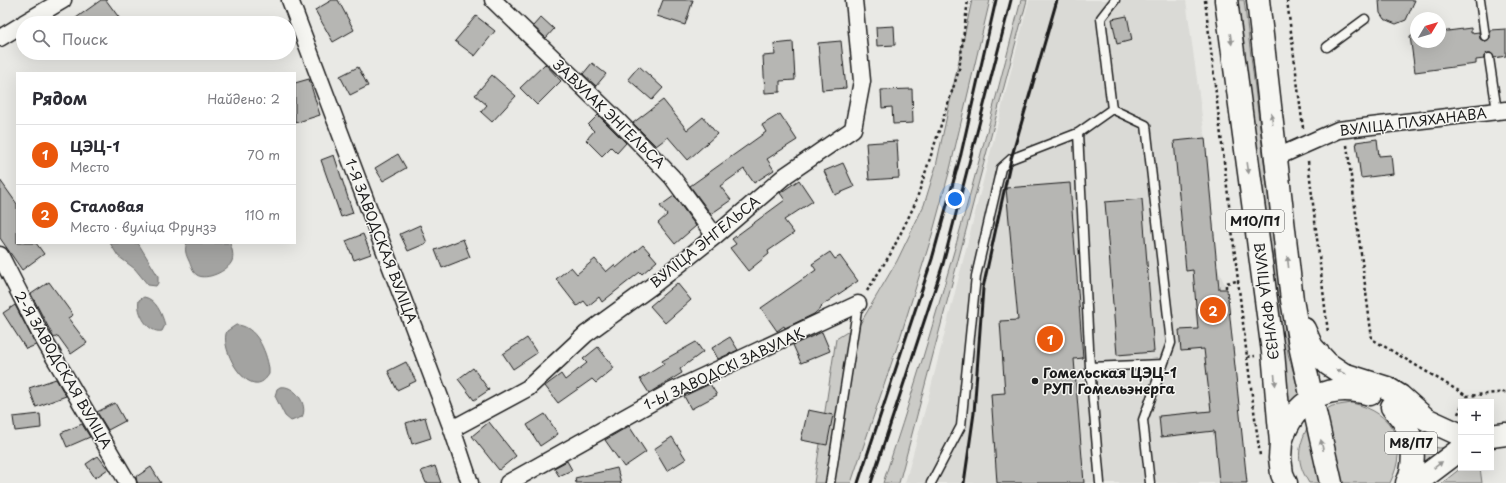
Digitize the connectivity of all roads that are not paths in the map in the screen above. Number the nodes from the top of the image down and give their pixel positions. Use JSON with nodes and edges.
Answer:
{"nodes":[{"id":1,"x":63,"y":0,"type":"edge"},
{"id":2,"x":290,"y":0,"type":"edge"},
{"id":3,"x":493,"y":0,"type":"edge"},
{"id":4,"x":854,"y":0,"type":"edge"},
{"id":5,"x":1115,"y":0,"type":"edge"},
{"id":6,"x":1226,"y":0,"type":"edge"},
{"id":7,"x":1258,"y":0,"type":"edge"},
{"id":8,"x":1480,"y":0,"type":"edge"},
{"id":9,"x":36,"y":16,"type":"edge"},
{"id":10,"x":1365,"y":19,"type":"dead end"},
{"id":11,"x":16,"y":28,"type":"edge"},
{"id":12,"x":1485,"y":36,"type":"dead end"},
{"id":13,"x":0,"y":38,"type":"edge"},
{"id":14,"x":1328,"y":47,"type":"dead end"},
{"id":15,"x":1489,"y":58,"type":"dead end"},
{"id":16,"x":1112,"y":110,"type":"junction"},
{"id":17,"x":1501,"y":111,"type":"edge"},
{"id":18,"x":1078,"y":133,"type":"junction"},
{"id":19,"x":1277,"y":157,"type":"junction"},
{"id":20,"x":715,"y":236,"type":"junction"},
{"id":21,"x":0,"y":255,"type":"edge"},
{"id":22,"x":1292,"y":300,"type":"junction"},
{"id":23,"x":858,"y":304,"type":"joint"},
{"id":24,"x":1163,"y":364,"type":"junction"},
{"id":25,"x":1090,"y":367,"type":"junction"},
{"id":26,"x":1312,"y":398,"type":"junction"},
{"id":27,"x":1392,"y":407,"type":"junction"},
{"id":28,"x":452,"y":429,"type":"junction"},
{"id":29,"x":1506,"y":434,"type":"edge"},
{"id":30,"x":1459,"y":435,"type":"edge"},
{"id":31,"x":1458,"y":436,"type":"edge"},
{"id":32,"x":1494,"y":436,"type":"edge"},
{"id":33,"x":1281,"y":443,"type":"junction"},
{"id":34,"x":1458,"y":451,"type":"edge"},
{"id":35,"x":128,"y":483,"type":"edge"},
{"id":36,"x":470,"y":483,"type":"edge"},
{"id":37,"x":508,"y":483,"type":"edge"},
{"id":38,"x":830,"y":483,"type":"edge"},
{"id":39,"x":931,"y":483,"type":"edge"},
{"id":40,"x":1100,"y":483,"type":"edge"},
{"id":41,"x":1150,"y":483,"type":"edge"},
{"id":42,"x":1286,"y":483,"type":"edge"},
{"id":43,"x":1331,"y":483,"type":"edge"},
{"id":44,"x":1407,"y":483,"type":"edge"},
{"id":45,"x":1416,"y":483,"type":"edge"}],
"edges":[{"from":1,"to":9,"type":"street"},
{"from":2,"to":28,"type":"street","name":"1-Я ЗАВОДСКАЯ ВУЛІЦА"},
{"from":3,"to":20,"type":"street","name":"ЗАВУЛАК ЭНГЕЛЬСА"},
{"from":4,"to":20,"type":"street","name":"ВУЛІЦА ЭНГЕЛЬСА"},
{"from":5,"to":16,"type":"lane"},
{"from":6,"to":33,"type":"main road","name":"ВУЛІЦА ФРУНЗЭ","number":"М10/П1","one_way":true},
{"from":19,"to":7,"type":"main road","name":"ВУЛІЦА ФРУНЗЭ","number":"М10/П1","one_way":true},
{"from":8,"to":12,"type":"lane"},
{"from":10,"to":14,"type":"lane"},
{"from":11,"to":13,"type":"street"},
{"from":15,"to":17,"type":"lane"},
{"from":16,"to":18,"type":"lane"},
{"from":16,"to":24,"type":"lane"},
{"from":17,"to":19,"type":"street","name":"ВУЛІЦА ПЛЯХАНАВА"},
{"from":18,"to":25,"type":"lane"},
{"from":18,"to":39,"type":"lane"},
{"from":22,"to":19,"type":"main road","name":"ВУЛІЦА ФРУНЗЭ","number":"М10/П1","one_way":true},
{"from":20,"to":28,"type":"street","name":"ВУЛІЦА ЭНГЕЛЬСА"},
{"from":21,"to":35,"type":"street","name":"2-Я ЗАВОДСКАЯ ВУЛІЦА"},
{"from":22,"to":26,"type":"main road","name":"ВУЛІЦА ФРУНЗЭ","number":"М10/П1"},
{"from":30,"to":22,"type":"main road","name":"ВУЛІЦА ФРУНЗЭ","number":"М10/П1","one_way":true},
{"from":23,"to":37,"type":"street","name":"1-Ы ЗАВОДСКІ ЗАВУЛАК"},
{"from":23,"to":38,"type":"lane"},
{"from":24,"to":25,"type":"lane"},
{"from":24,"to":41,"type":"lane"},
{"from":25,"to":40,"type":"lane"},
{"from":26,"to":27,"type":"main road","number":"М8/П7"},
{"from":26,"to":33,"type":"main road","number":"М8/П7"},
{"from":43,"to":26,"type":"main road","name":"ВУЛІЦА ФРУНЗЭ","number":"М10/П1","one_way":true},
{"from":27,"to":31,"type":"main road","number":"М8/П7"},
{"from":27,"to":44,"type":"main road","number":"М8/П7"},
{"from":28,"to":36,"type":"street","name":"1-Я ЗАВОДСКАЯ ВУЛІЦА"},
{"from":29,"to":32,"type":"main road"},
{"from":33,"to":42,"type":"main road","name":"ВУЛІЦА ФРУНЗЭ","number":"М8/П7"},
{"from":45,"to":34,"type":"main road","number":"М8/П7","one_way":true}]}
